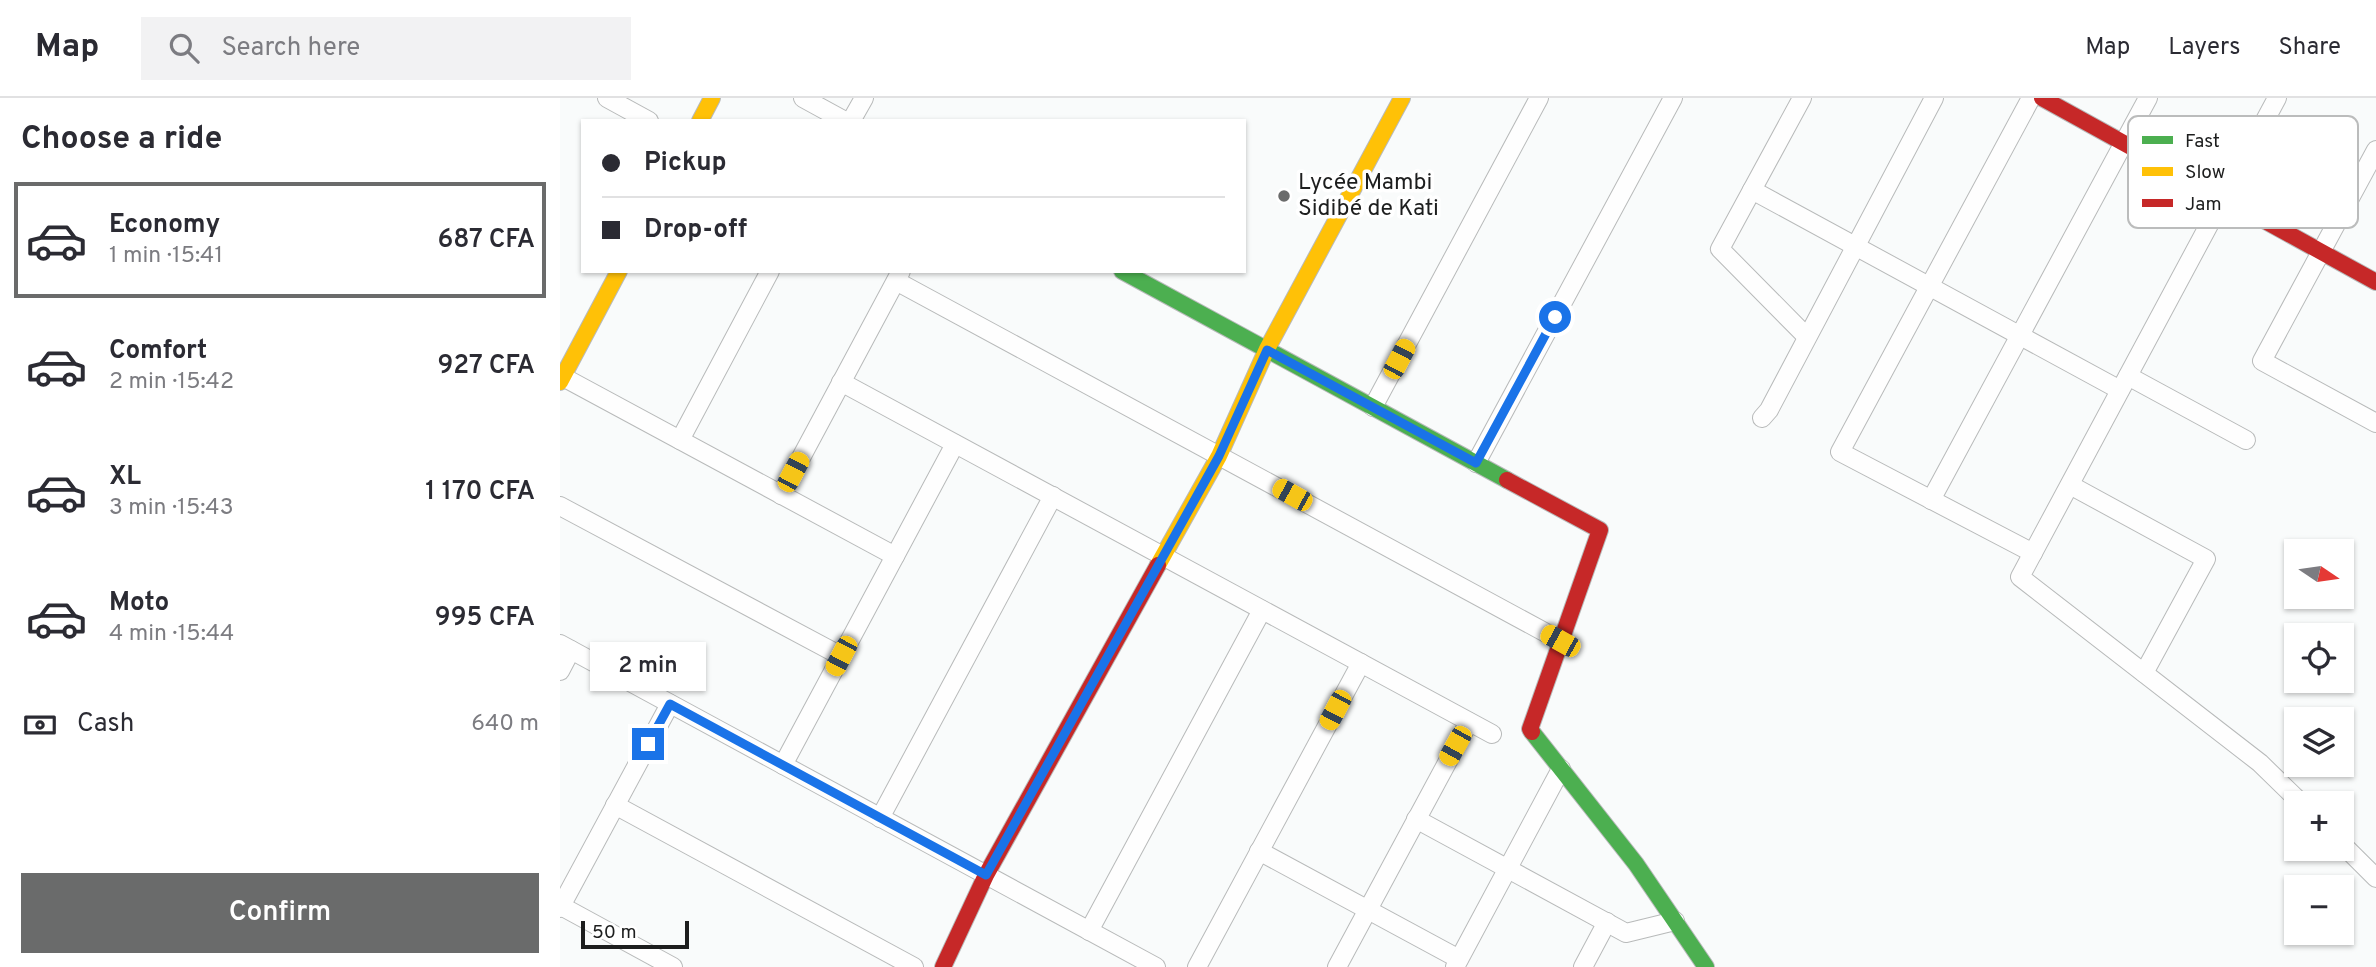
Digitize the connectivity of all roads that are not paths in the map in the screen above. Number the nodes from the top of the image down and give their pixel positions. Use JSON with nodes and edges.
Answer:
{"nodes":[{"id":1,"x":607,"y":98,"type":"edge"},
{"id":2,"x":712,"y":98,"type":"edge"},
{"id":3,"x":803,"y":98,"type":"edge"},
{"id":4,"x":863,"y":98,"type":"edge"},
{"id":5,"x":1402,"y":98,"type":"edge"},
{"id":6,"x":1539,"y":98,"type":"edge"},
{"id":7,"x":1673,"y":98,"type":"edge"},
{"id":8,"x":1802,"y":98,"type":"edge"},
{"id":9,"x":1934,"y":98,"type":"edge"},
{"id":10,"x":2031,"y":98,"type":"edge"},
{"id":11,"x":2042,"y":98,"type":"edge"},
{"id":12,"x":2148,"y":98,"type":"edge"},
{"id":13,"x":2277,"y":98,"type":"edge"},
{"id":14,"x":2138,"y":116,"type":"edge"},
{"id":15,"x":2267,"y":116,"type":"edge"},
{"id":16,"x":645,"y":119,"type":"edge"},
{"id":17,"x":701,"y":119,"type":"edge"},
{"id":18,"x":841,"y":119,"type":"edge"},
{"id":19,"x":852,"y":119,"type":"edge"},
{"id":20,"x":2128,"y":134,"type":"edge"},
{"id":21,"x":2123,"y":143,"type":"junction"},
{"id":22,"x":2128,"y":146,"type":"edge"},
{"id":23,"x":2376,"y":150,"type":"edge"},
{"id":24,"x":2358,"y":183,"type":"edge"},
{"id":25,"x":1752,"y":190,"type":"junction"},
{"id":26,"x":2208,"y":228,"type":"edge"},
{"id":27,"x":2278,"y":228,"type":"edge"},
{"id":28,"x":2334,"y":228,"type":"edge"},
{"id":29,"x":1855,"y":246,"type":"junction"},
{"id":30,"x":2321,"y":252,"type":"junction"},
{"id":31,"x":618,"y":273,"type":"edge"},
{"id":32,"x":769,"y":273,"type":"edge"},
{"id":33,"x":1126,"y":273,"type":"edge"},
{"id":34,"x":898,"y":276,"type":"edge"},
{"id":35,"x":2376,"y":282,"type":"edge"},
{"id":36,"x":1929,"y":286,"type":"junction"},
{"id":37,"x":2020,"y":335,"type":"junction"},
{"id":38,"x":1806,"y":336,"type":"junction"},
{"id":39,"x":1267,"y":350,"type":"junction"},
{"id":40,"x":561,"y":379,"type":"edge"},
{"id":41,"x":841,"y":382,"type":"junction"},
{"id":42,"x":2124,"y":383,"type":"junction"},
{"id":43,"x":1373,"y":407,"type":"junction"},
{"id":44,"x":1762,"y":418,"type":"dead end"},
{"id":45,"x":2376,"y":423,"type":"edge"},
{"id":46,"x":680,"y":440,"type":"junction"},
{"id":47,"x":2246,"y":440,"type":"dead end"},
{"id":48,"x":955,"y":443,"type":"junction"},
{"id":49,"x":1219,"y":456,"type":"junction"},
{"id":50,"x":1476,"y":463,"type":"junction"},
{"id":51,"x":2070,"y":485,"type":"junction"},
{"id":52,"x":781,"y":495,"type":"junction"},
{"id":53,"x":1053,"y":496,"type":"junction"},
{"id":54,"x":1931,"y":500,"type":"junction"},
{"id":55,"x":560,"y":506,"type":"edge"},
{"id":56,"x":2033,"y":553,"type":"junction"},
{"id":57,"x":895,"y":556,"type":"junction"},
{"id":58,"x":1164,"y":557,"type":"junction"},
{"id":59,"x":1262,"y":610,"type":"junction"},
{"id":60,"x":1560,"y":641,"type":"junction"},
{"id":61,"x":566,"y":647,"type":"edge"},
{"id":62,"x":841,"y":656,"type":"junction"},
{"id":63,"x":1361,"y":663,"type":"junction"},
{"id":64,"x":560,"y":671,"type":"edge"},
{"id":65,"x":2144,"y":673,"type":"junction"},
{"id":66,"x":670,"y":704,"type":"junction"},
{"id":67,"x":1469,"y":722,"type":"junction"},
{"id":68,"x":1492,"y":734,"type":"dead end"},
{"id":69,"x":783,"y":765,"type":"junction"},
{"id":70,"x":1561,"y":769,"type":"junction"},
{"id":71,"x":2289,"y":791,"type":"edge"},
{"id":72,"x":615,"y":805,"type":"junction"},
{"id":73,"x":880,"y":818,"type":"junction"},
{"id":74,"x":1416,"y":819,"type":"junction"},
{"id":75,"x":1259,"y":851,"type":"junction"},
{"id":76,"x":2354,"y":856,"type":"edge"},
{"id":77,"x":1508,"y":868,"type":"junction"},
{"id":78,"x":986,"y":875,"type":"junction"},
{"id":79,"x":2376,"y":878,"type":"edge"},
{"id":80,"x":560,"y":907,"type":"edge"},
{"id":81,"x":1368,"y":909,"type":"junction"},
{"id":82,"x":1675,"y":921,"type":"junction"},
{"id":83,"x":1607,"y":922,"type":"junction"},
{"id":84,"x":1089,"y":931,"type":"junction"},
{"id":85,"x":1457,"y":963,"type":"edge"},
{"id":86,"x":673,"y":967,"type":"edge"},
{"id":87,"x":914,"y":967,"type":"edge"},
{"id":88,"x":943,"y":967,"type":"edge"},
{"id":89,"x":1156,"y":967,"type":"edge"},
{"id":90,"x":1197,"y":967,"type":"edge"},
{"id":91,"x":1337,"y":967,"type":"edge"},
{"id":92,"x":1583,"y":967,"type":"edge"},
{"id":93,"x":1706,"y":967,"type":"edge"}],
"edges":[{"from":1,"to":16,"type":"street"},
{"from":2,"to":17,"type":"street"},
{"from":3,"to":18,"type":"street"},
{"from":4,"to":19,"type":"street"},
{"from":5,"to":39,"type":"street"},
{"from":6,"to":43,"type":"street"},
{"from":7,"to":50,"type":"street"},
{"from":8,"to":25,"type":"street"},
{"from":9,"to":29,"type":"street"},
{"from":10,"to":36,"type":"street"},
{"from":11,"to":21,"type":"street"},
{"from":12,"to":14,"type":"street"},
{"from":13,"to":15,"type":"street"},
{"from":20,"to":21,"type":"street"},
{"from":21,"to":22,"type":"street"},
{"from":21,"to":37,"type":"street"},
{"from":23,"to":24,"type":"street"},
{"from":25,"to":29,"type":"street"},
{"from":25,"to":38,"type":"street"},
{"from":26,"to":42,"type":"street"},
{"from":27,"to":30,"type":"street"},
{"from":28,"to":30,"type":"street"},
{"from":29,"to":36,"type":"street"},
{"from":29,"to":38,"type":"street"},
{"from":30,"to":35,"type":"street"},
{"from":30,"to":45,"type":"street"},
{"from":31,"to":40,"type":"street"},
{"from":32,"to":46,"type":"street"},
{"from":33,"to":39,"type":"street"},
{"from":34,"to":41,"type":"street"},
{"from":34,"to":49,"type":"street"},
{"from":36,"to":37,"type":"street"},
{"from":36,"to":54,"type":"street"},
{"from":37,"to":42,"type":"street"},
{"from":37,"to":54,"type":"street"},
{"from":38,"to":44,"type":"street"},
{"from":39,"to":43,"type":"street"},
{"from":39,"to":49,"type":"street"},
{"from":40,"to":46,"type":"street"},
{"from":41,"to":48,"type":"street"},
{"from":41,"to":52,"type":"street"},
{"from":42,"to":47,"type":"street"},
{"from":42,"to":51,"type":"street"},
{"from":43,"to":50,"type":"street"},
{"from":46,"to":52,"type":"street"},
{"from":48,"to":53,"type":"street"},
{"from":48,"to":57,"type":"street"},
{"from":49,"to":58,"type":"street"},
{"from":49,"to":60,"type":"street"},
{"from":50,"to":60,"type":"street"},
{"from":51,"to":56,"type":"street"},
{"from":51,"to":65,"type":"street"},
{"from":52,"to":57,"type":"street"},
{"from":53,"to":58,"type":"street"},
{"from":53,"to":73,"type":"street"},
{"from":54,"to":56,"type":"street"},
{"from":55,"to":62,"type":"street"},
{"from":56,"to":65,"type":"street"},
{"from":57,"to":62,"type":"street"},
{"from":58,"to":59,"type":"street"},
{"from":58,"to":78,"type":"street"},
{"from":59,"to":63,"type":"street"},
{"from":59,"to":84,"type":"street"},
{"from":60,"to":70,"type":"street"},
{"from":61,"to":64,"type":"street"},
{"from":61,"to":66,"type":"street"},
{"from":62,"to":69,"type":"street"},
{"from":63,"to":67,"type":"street"},
{"from":63,"to":75,"type":"street"},
{"from":65,"to":71,"type":"street"},
{"from":66,"to":69,"type":"street"},
{"from":66,"to":72,"type":"street"},
{"from":67,"to":68,"type":"street"},
{"from":67,"to":74,"type":"street"},
{"from":69,"to":73,"type":"street"},
{"from":70,"to":77,"type":"street"},
{"from":70,"to":82,"type":"street"},
{"from":72,"to":80,"type":"street"},
{"from":72,"to":87,"type":"street"},
{"from":73,"to":78,"type":"street"},
{"from":74,"to":77,"type":"street"},
{"from":74,"to":81,"type":"street"},
{"from":75,"to":81,"type":"street"},
{"from":75,"to":90,"type":"street"},
{"from":76,"to":79,"type":"street"},
{"from":77,"to":83,"type":"street"},
{"from":77,"to":85,"type":"street"},
{"from":78,"to":84,"type":"street"},
{"from":78,"to":88,"type":"street"},
{"from":80,"to":86,"type":"street"},
{"from":81,"to":85,"type":"street"},
{"from":81,"to":91,"type":"street"},
{"from":82,"to":83,"type":"street"},
{"from":82,"to":93,"type":"street"},
{"from":83,"to":92,"type":"street"},
{"from":84,"to":89,"type":"street"}]}
